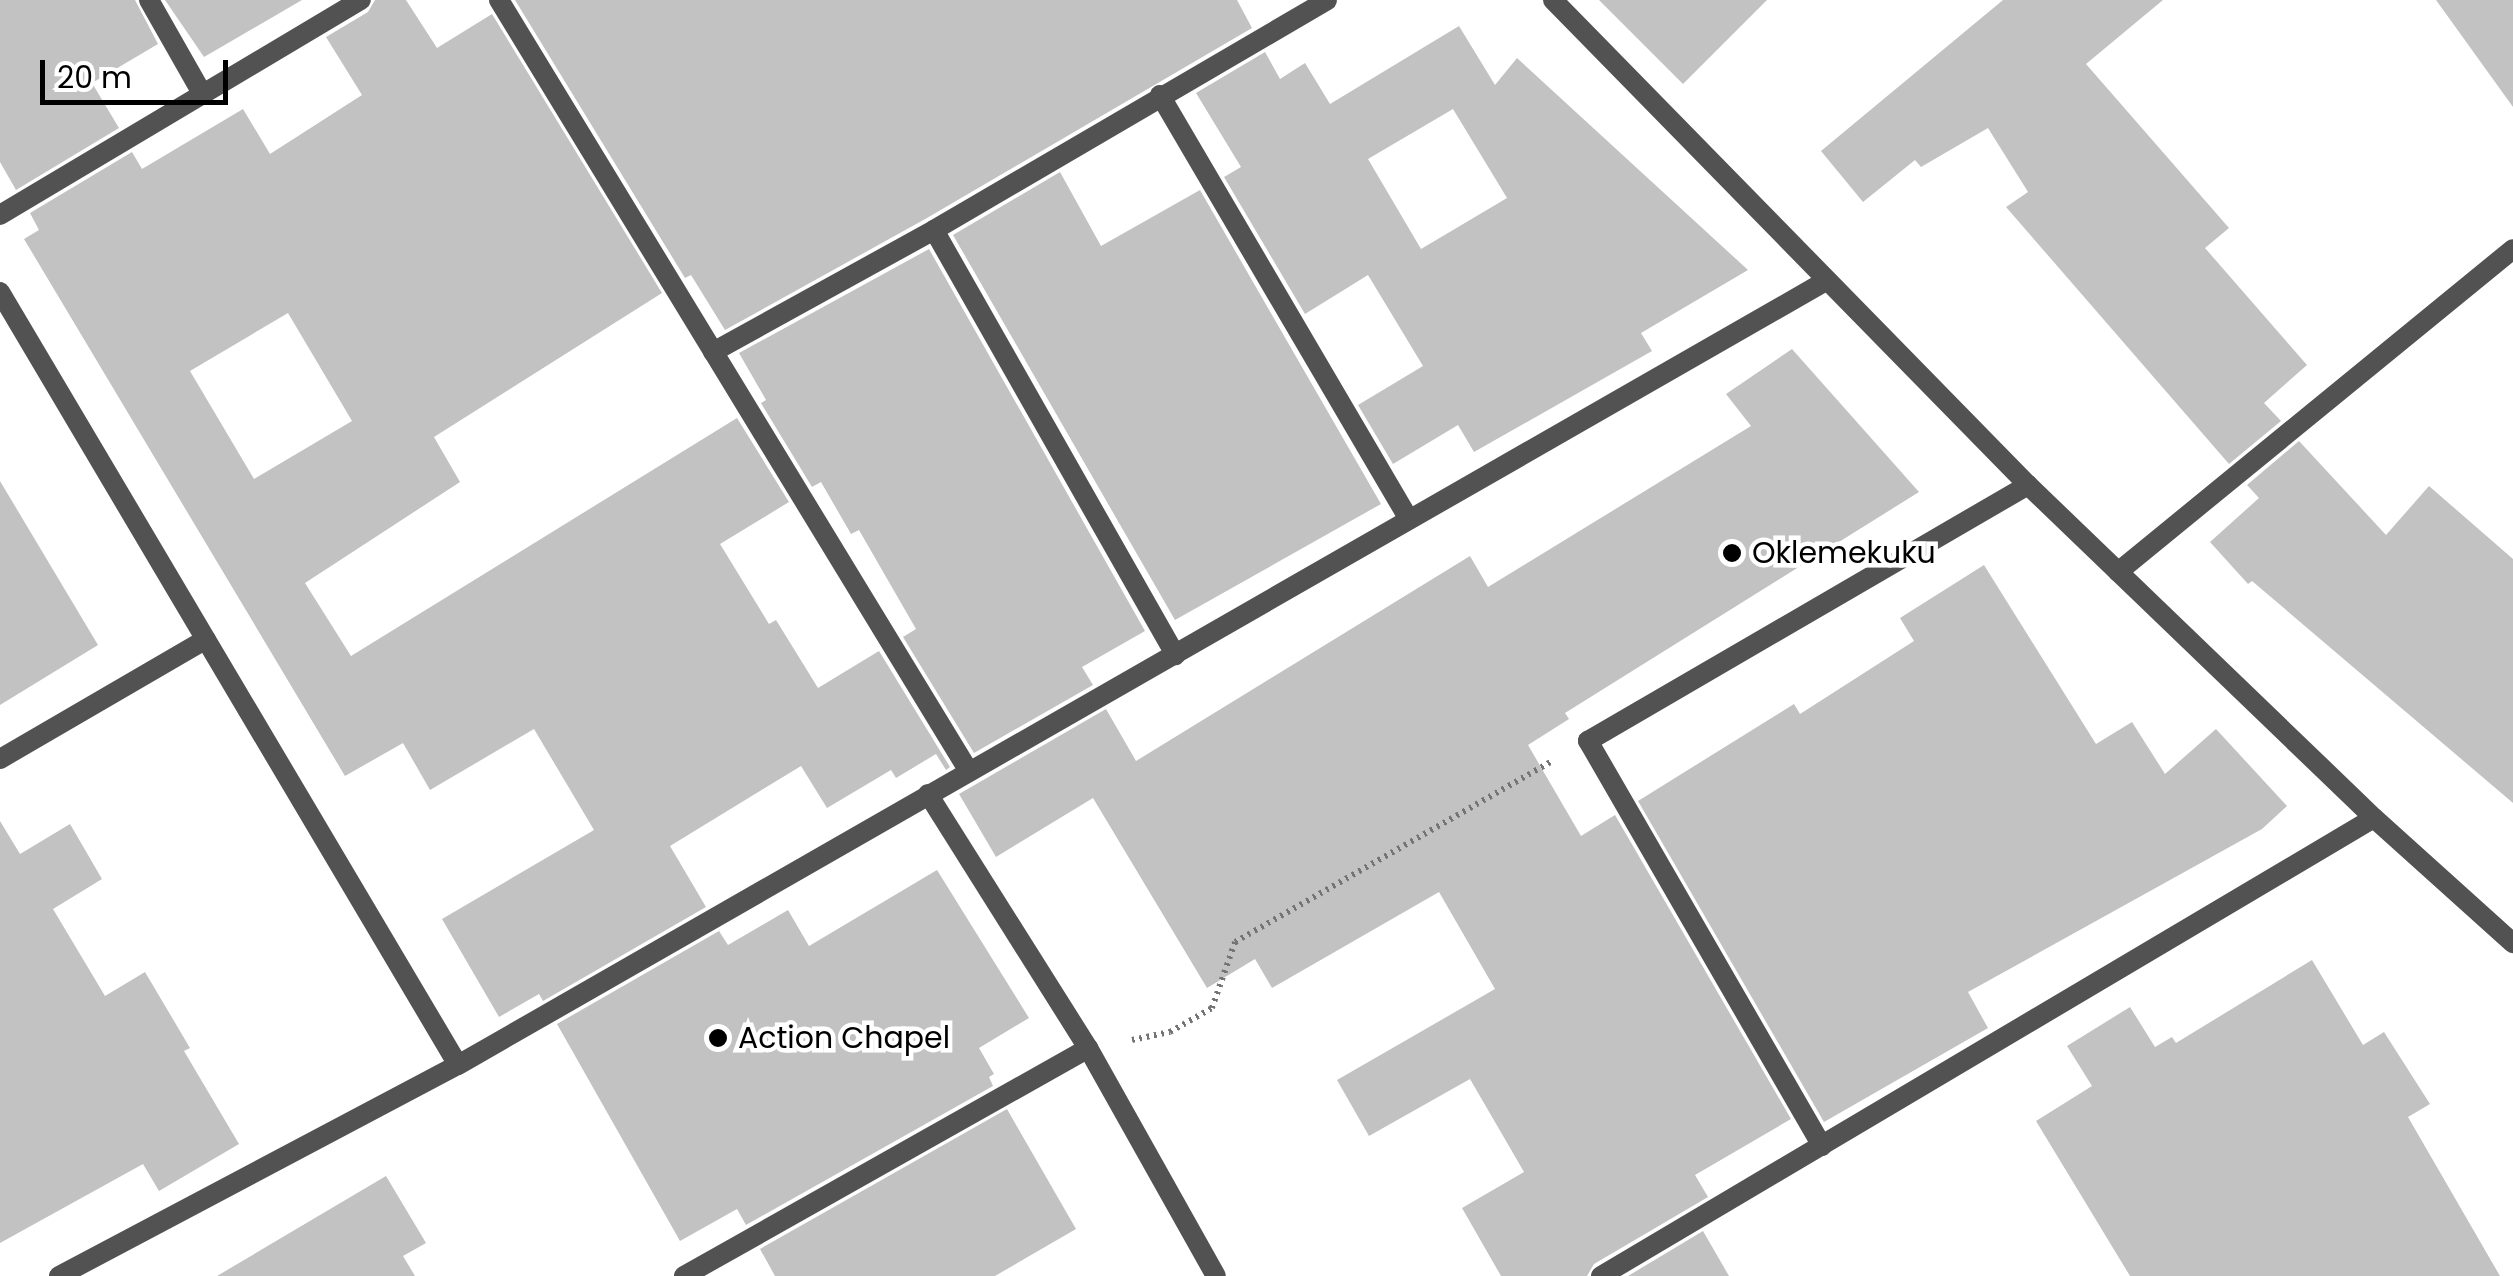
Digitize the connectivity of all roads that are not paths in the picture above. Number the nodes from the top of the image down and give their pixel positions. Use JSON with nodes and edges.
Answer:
{"nodes":[{"id":1,"x":149,"y":0,"type":"edge"},
{"id":2,"x":360,"y":0,"type":"edge"},
{"id":3,"x":499,"y":0,"type":"edge"},
{"id":4,"x":1327,"y":0,"type":"edge"},
{"id":5,"x":1553,"y":0,"type":"edge"},
{"id":6,"x":203,"y":95,"type":"junction"},
{"id":7,"x":1160,"y":96,"type":"junction"},
{"id":8,"x":0,"y":215,"type":"edge"},
{"id":9,"x":934,"y":230,"type":"junction"},
{"id":10,"x":2513,"y":249,"type":"edge"},
{"id":11,"x":1826,"y":281,"type":"junction"},
{"id":12,"x":0,"y":292,"type":"edge"},
{"id":13,"x":712,"y":352,"type":"junction"},
{"id":14,"x":2028,"y":486,"type":"junction"},
{"id":15,"x":1408,"y":518,"type":"junction"},
{"id":16,"x":2118,"y":572,"type":"junction"},
{"id":17,"x":206,"y":639,"type":"junction"},
{"id":18,"x":1174,"y":654,"type":"junction"},
{"id":19,"x":0,"y":759,"type":"edge"},
{"id":20,"x":968,"y":770,"type":"junction"},
{"id":21,"x":928,"y":794,"type":"junction"},
{"id":22,"x":2374,"y":818,"type":"junction"},
{"id":23,"x":2513,"y":943,"type":"edge"},
{"id":24,"x":1088,"y":1048,"type":"junction"},
{"id":25,"x":458,"y":1065,"type":"junction"},
{"id":26,"x":1822,"y":1146,"type":"junction"},
{"id":27,"x":59,"y":1276,"type":"edge"},
{"id":28,"x":684,"y":1276,"type":"edge"},
{"id":29,"x":1216,"y":1276,"type":"edge"},
{"id":30,"x":1601,"y":1276,"type":"edge"}],
"edges":[{"from":1,"to":6,"type":"street"},
{"from":2,"to":6,"type":"street"},
{"from":3,"to":13,"type":"street"},
{"from":4,"to":7,"type":"street"},
{"from":5,"to":11,"type":"street"},
{"from":6,"to":8,"type":"street"},
{"from":7,"to":9,"type":"street"},
{"from":7,"to":15,"type":"street"},
{"from":9,"to":13,"type":"street"},
{"from":9,"to":18,"type":"street"},
{"from":10,"to":16,"type":"street"},
{"from":11,"to":14,"type":"street"},
{"from":11,"to":15,"type":"street"},
{"from":12,"to":17,"type":"street"},
{"from":13,"to":20,"type":"street"},
{"from":14,"to":16,"type":"street"},
{"from":14,"to":26,"type":"street"},
{"from":15,"to":18,"type":"street"},
{"from":16,"to":22,"type":"street"},
{"from":17,"to":19,"type":"street"},
{"from":17,"to":25,"type":"street"},
{"from":18,"to":20,"type":"street"},
{"from":20,"to":21,"type":"street"},
{"from":21,"to":24,"type":"street"},
{"from":21,"to":25,"type":"street"},
{"from":22,"to":23,"type":"street"},
{"from":22,"to":26,"type":"street"},
{"from":24,"to":28,"type":"street"},
{"from":24,"to":29,"type":"street"},
{"from":25,"to":27,"type":"street"},
{"from":26,"to":30,"type":"street"}]}
